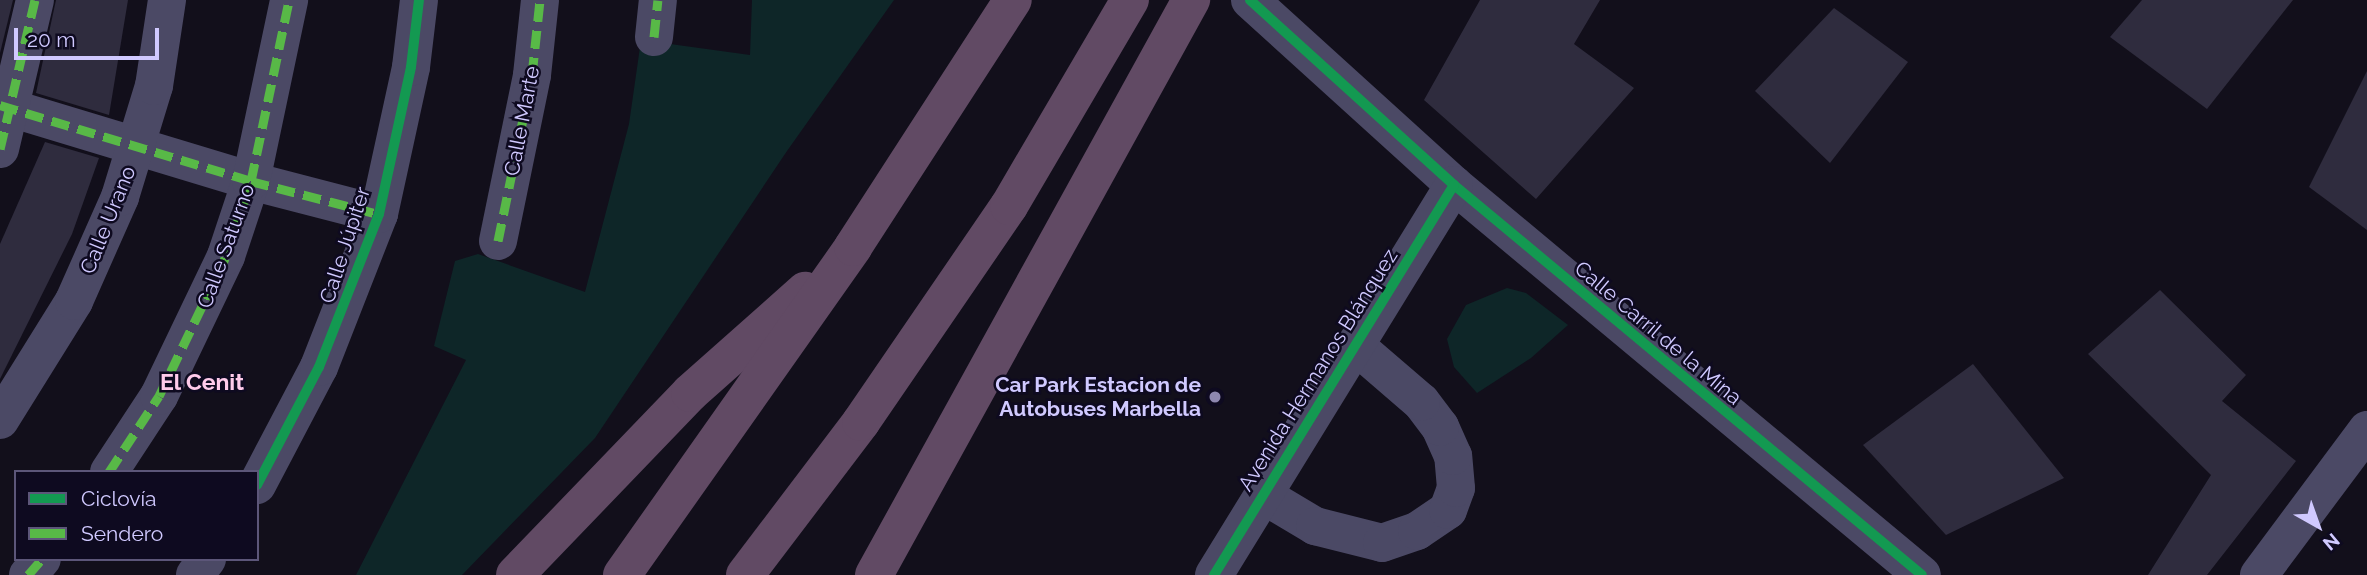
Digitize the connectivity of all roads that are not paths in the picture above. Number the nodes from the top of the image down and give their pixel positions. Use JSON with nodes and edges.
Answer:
{"nodes":[{"id":1,"x":35,"y":0,"type":"edge"},
{"id":2,"x":167,"y":0,"type":"edge"},
{"id":3,"x":289,"y":0,"type":"edge"},
{"id":4,"x":419,"y":0,"type":"edge"},
{"id":5,"x":540,"y":0,"type":"edge"},
{"id":6,"x":1013,"y":0,"type":"edge"},
{"id":7,"x":1130,"y":0,"type":"edge"},
{"id":8,"x":1191,"y":0,"type":"edge"},
{"id":9,"x":1250,"y":0,"type":"edge"},
{"id":10,"x":6,"y":106,"type":"edge"},
{"id":11,"x":138,"y":144,"type":"junction"},
{"id":12,"x":0,"y":149,"type":"edge"},
{"id":13,"x":251,"y":181,"type":"junction"},
{"id":14,"x":1454,"y":185,"type":"junction"},
{"id":15,"x":379,"y":214,"type":"junction"},
{"id":16,"x":498,"y":241,"type":"dead end"},
{"id":17,"x":853,"y":247,"type":"junction"},
{"id":18,"x":1356,"y":346,"type":"junction"},
{"id":19,"x":0,"y":420,"type":"edge"},
{"id":20,"x":2367,"y":430,"type":"edge"},
{"id":21,"x":110,"y":470,"type":"edge"},
{"id":22,"x":259,"y":481,"type":"edge"},
{"id":23,"x":1264,"y":495,"type":"junction"},
{"id":24,"x":40,"y":561,"type":"edge"},
{"id":25,"x":28,"y":575,"type":"edge"},
{"id":26,"x":515,"y":575,"type":"edge"},
{"id":27,"x":622,"y":575,"type":"edge"},
{"id":28,"x":745,"y":575,"type":"edge"},
{"id":29,"x":874,"y":575,"type":"edge"},
{"id":30,"x":1214,"y":575,"type":"edge"},
{"id":31,"x":1922,"y":575,"type":"edge"},
{"id":32,"x":2259,"y":575,"type":"edge"}],
"edges":[{"from":1,"to":10,"type":"street"},
{"from":2,"to":11,"type":"street","name":"Calle Urano"},
{"from":3,"to":13,"type":"street","name":"Calle Saturno"},
{"from":4,"to":15,"type":"street","name":"Calle Júpiter"},
{"from":5,"to":16,"type":"street","name":"Calle Marte"},
{"from":6,"to":17,"type":"highway"},
{"from":7,"to":28,"type":"highway"},
{"from":8,"to":29,"type":"highway"},
{"from":9,"to":14,"type":"street","name":"Calle Carril de la Mina"},
{"from":10,"to":11,"type":"street"},
{"from":10,"to":12,"type":"street"},
{"from":11,"to":13,"type":"street"},
{"from":11,"to":19,"type":"street","name":"Calle Urano"},
{"from":13,"to":15,"type":"street"},
{"from":13,"to":21,"type":"street","name":"Calle Saturno"},
{"from":14,"to":18,"type":"street","name":"Avenida Hermanos Blánquez"},
{"from":14,"to":31,"type":"street","name":"Calle Carril de la Mina"},
{"from":15,"to":22,"type":"street","name":"Calle Júpiter"},
{"from":17,"to":26,"type":"highway"},
{"from":17,"to":27,"type":"highway"},
{"from":18,"to":23,"type":"street","name":"Avenida Hermanos Blánquez"},
{"from":18,"to":23,"type":"street"},
{"from":20,"to":32,"type":"street"},
{"from":23,"to":30,"type":"street","name":"Avenida Hermanos Blánquez"},
{"from":24,"to":25,"type":"street"}]}
